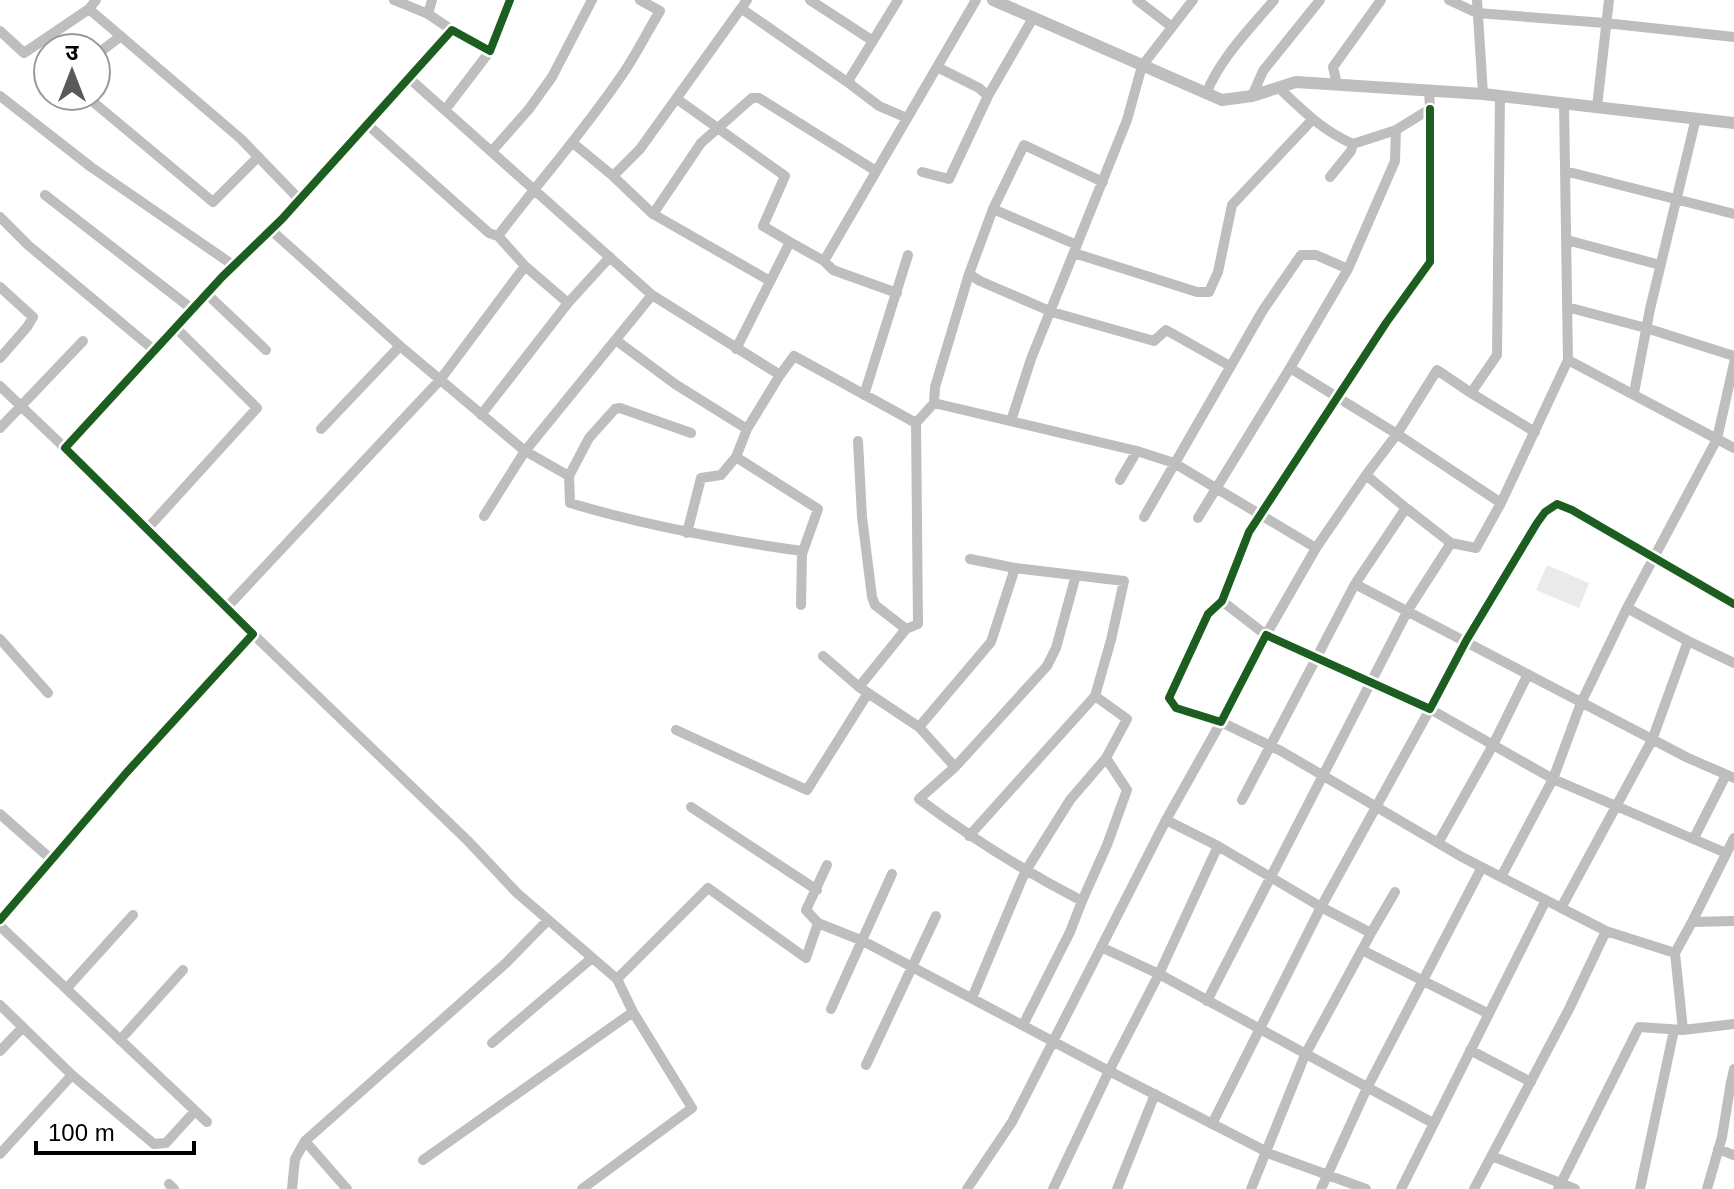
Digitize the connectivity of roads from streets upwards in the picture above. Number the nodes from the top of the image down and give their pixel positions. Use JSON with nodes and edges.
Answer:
{"nodes":[{"id":1,"x":394,"y":0,"type":"edge"},
{"id":2,"x":432,"y":0,"type":"edge"},
{"id":3,"x":510,"y":0,"type":"edge"},
{"id":4,"x":592,"y":0,"type":"edge"},
{"id":5,"x":640,"y":0,"type":"edge"},
{"id":6,"x":810,"y":0,"type":"edge"},
{"id":7,"x":898,"y":0,"type":"edge"},
{"id":8,"x":976,"y":0,"type":"edge"},
{"id":9,"x":993,"y":0,"type":"edge"},
{"id":10,"x":1137,"y":0,"type":"edge"},
{"id":11,"x":1193,"y":0,"type":"edge"},
{"id":12,"x":1274,"y":0,"type":"edge"},
{"id":13,"x":1320,"y":0,"type":"edge"},
{"id":14,"x":1381,"y":0,"type":"edge"},
{"id":15,"x":1449,"y":0,"type":"edge"},
{"id":16,"x":1477,"y":0,"type":"edge"},
{"id":17,"x":1609,"y":0,"type":"edge"},
{"id":18,"x":93,"y":4,"type":"edge"},
{"id":19,"x":744,"y":4,"type":"edge"},
{"id":20,"x":1477,"y":13,"type":"junction"},
{"id":21,"x":428,"y":14,"type":"junction"},
{"id":22,"x":1033,"y":18,"type":"junction"},
{"id":23,"x":1605,"y":23,"type":"junction"},
{"id":24,"x":1172,"y":27,"type":"junction"},
{"id":25,"x":452,"y":30,"type":"junction"},
{"id":26,"x":0,"y":31,"type":"edge"},
{"id":27,"x":121,"y":36,"type":"junction"},
{"id":28,"x":1734,"y":37,"type":"edge"},
{"id":29,"x":873,"y":41,"type":"junction"},
{"id":30,"x":112,"y":43,"type":"edge"},
{"id":31,"x":490,"y":51,"type":"junction"},
{"id":32,"x":1142,"y":66,"type":"junction"},
{"id":33,"x":937,"y":67,"type":"junction"},
{"id":34,"x":410,"y":79,"type":"junction"},
{"id":35,"x":850,"y":84,"type":"junction"},
{"id":36,"x":1337,"y":84,"type":"junction"},
{"id":37,"x":1279,"y":88,"type":"junction"},
{"id":38,"x":1429,"y":90,"type":"junction"},
{"id":39,"x":1206,"y":94,"type":"junction"},
{"id":40,"x":1483,"y":94,"type":"junction"},
{"id":41,"x":988,"y":96,"type":"junction"},
{"id":42,"x":1252,"y":96,"type":"junction"},
{"id":43,"x":1500,"y":96,"type":"junction"},
{"id":44,"x":0,"y":97,"type":"edge"},
{"id":45,"x":677,"y":99,"type":"junction"},
{"id":46,"x":1564,"y":103,"type":"junction"},
{"id":47,"x":1597,"y":107,"type":"junction"},
{"id":48,"x":1430,"y":109,"type":"junction"},
{"id":49,"x":445,"y":110,"type":"junction"},
{"id":50,"x":105,"y":112,"type":"edge"},
{"id":51,"x":907,"y":118,"type":"junction"},
{"id":52,"x":1696,"y":118,"type":"junction"},
{"id":53,"x":1312,"y":120,"type":"junction"},
{"id":54,"x":1734,"y":123,"type":"edge"},
{"id":55,"x":368,"y":125,"type":"junction"},
{"id":56,"x":718,"y":129,"type":"junction"},
{"id":57,"x":1396,"y":130,"type":"junction"},
{"id":58,"x":573,"y":143,"type":"junction"},
{"id":59,"x":1353,"y":144,"type":"junction"},
{"id":60,"x":492,"y":151,"type":"junction"},
{"id":61,"x":258,"y":157,"type":"junction"},
{"id":62,"x":876,"y":171,"type":"junction"},
{"id":63,"x":1565,"y":171,"type":"junction"},
{"id":64,"x":922,"y":172,"type":"dead end"},
{"id":65,"x":613,"y":176,"type":"junction"},
{"id":66,"x":1330,"y":177,"type":"dead end"},
{"id":67,"x":1103,"y":182,"type":"junction"},
{"id":68,"x":534,"y":188,"type":"junction"},
{"id":69,"x":45,"y":195,"type":"dead end"},
{"id":70,"x":1677,"y":198,"type":"junction"},
{"id":71,"x":300,"y":200,"type":"junction"},
{"id":72,"x":993,"y":209,"type":"junction"},
{"id":73,"x":653,"y":214,"type":"junction"},
{"id":74,"x":1734,"y":214,"type":"edge"},
{"id":75,"x":0,"y":217,"type":"edge"},
{"id":76,"x":271,"y":230,"type":"junction"},
{"id":77,"x":498,"y":236,"type":"junction"},
{"id":78,"x":1567,"y":240,"type":"junction"},
{"id":79,"x":790,"y":242,"type":"junction"},
{"id":80,"x":1076,"y":249,"type":"junction"},
{"id":81,"x":908,"y":255,"type":"dead end"},
{"id":82,"x":610,"y":257,"type":"junction"},
{"id":83,"x":824,"y":261,"type":"junction"},
{"id":84,"x":233,"y":265,"type":"junction"},
{"id":85,"x":1660,"y":265,"type":"junction"},
{"id":86,"x":525,"y":266,"type":"junction"},
{"id":87,"x":1348,"y":269,"type":"junction"},
{"id":88,"x":969,"y":274,"type":"junction"},
{"id":89,"x":770,"y":281,"type":"junction"},
{"id":90,"x":0,"y":287,"type":"edge"},
{"id":91,"x":206,"y":293,"type":"junction"},
{"id":92,"x":897,"y":293,"type":"junction"},
{"id":93,"x":652,"y":295,"type":"junction"},
{"id":94,"x":568,"y":303,"type":"junction"},
{"id":95,"x":1567,"y":307,"type":"junction"},
{"id":96,"x":192,"y":309,"type":"junction"},
{"id":97,"x":1050,"y":310,"type":"junction"},
{"id":98,"x":175,"y":327,"type":"junction"},
{"id":99,"x":1646,"y":328,"type":"junction"},
{"id":100,"x":83,"y":341,"type":"dead end"},
{"id":101,"x":617,"y":341,"type":"junction"},
{"id":102,"x":400,"y":346,"type":"junction"},
{"id":103,"x":736,"y":349,"type":"junction"},
{"id":104,"x":154,"y":350,"type":"junction"},
{"id":105,"x":266,"y":350,"type":"dead end"},
{"id":106,"x":1734,"y":356,"type":"edge"},
{"id":107,"x":0,"y":358,"type":"edge"},
{"id":108,"x":1568,"y":360,"type":"junction"},
{"id":109,"x":1734,"y":363,"type":"edge"},
{"id":110,"x":1230,"y":366,"type":"junction"},
{"id":111,"x":1290,"y":368,"type":"junction"},
{"id":112,"x":780,"y":375,"type":"junction"},
{"id":113,"x":440,"y":380,"type":"junction"},
{"id":114,"x":0,"y":386,"type":"edge"},
{"id":115,"x":1471,"y":393,"type":"junction"},
{"id":116,"x":1634,"y":393,"type":"junction"},
{"id":117,"x":864,"y":395,"type":"junction"},
{"id":118,"x":1338,"y":398,"type":"junction"},
{"id":119,"x":934,"y":403,"type":"junction"},
{"id":120,"x":22,"y":407,"type":"junction"},
{"id":121,"x":481,"y":415,"type":"junction"},
{"id":122,"x":1011,"y":421,"type":"junction"},
{"id":123,"x":916,"y":423,"type":"junction"},
{"id":124,"x":0,"y":428,"type":"edge"},
{"id":125,"x":321,"y":429,"type":"dead end"},
{"id":126,"x":747,"y":429,"type":"junction"},
{"id":127,"x":1535,"y":432,"type":"junction"},
{"id":128,"x":691,"y":433,"type":"dead end"},
{"id":129,"x":1397,"y":434,"type":"junction"},
{"id":130,"x":1717,"y":439,"type":"junction"},
{"id":131,"x":858,"y":441,"type":"dead end"},
{"id":132,"x":65,"y":448,"type":"junction"},
{"id":133,"x":1734,"y":448,"type":"edge"},
{"id":134,"x":525,"y":451,"type":"junction"},
{"id":135,"x":1137,"y":451,"type":"junction"},
{"id":136,"x":736,"y":457,"type":"junction"},
{"id":137,"x":1174,"y":463,"type":"junction"},
{"id":138,"x":1366,"y":475,"type":"junction"},
{"id":139,"x":569,"y":476,"type":"junction"},
{"id":140,"x":1120,"y":480,"type":"dead end"},
{"id":141,"x":1218,"y":487,"type":"junction"},
{"id":142,"x":1501,"y":503,"type":"junction"},
{"id":143,"x":1406,"y":508,"type":"junction"},
{"id":144,"x":1260,"y":515,"type":"junction"},
{"id":145,"x":484,"y":516,"type":"dead end"},
{"id":146,"x":1144,"y":517,"type":"dead end"},
{"id":147,"x":1198,"y":518,"type":"dead end"},
{"id":148,"x":147,"y":529,"type":"junction"},
{"id":149,"x":687,"y":533,"type":"junction"},
{"id":150,"x":1451,"y":543,"type":"junction"},
{"id":151,"x":1316,"y":548,"type":"junction"},
{"id":152,"x":802,"y":551,"type":"junction"},
{"id":153,"x":1654,"y":557,"type":"junction"},
{"id":154,"x":970,"y":559,"type":"dead end"},
{"id":155,"x":1015,"y":568,"type":"junction"},
{"id":156,"x":1076,"y":575,"type":"junction"},
{"id":157,"x":1355,"y":584,"type":"junction"},
{"id":158,"x":1222,"y":601,"type":"junction"},
{"id":159,"x":1734,"y":604,"type":"edge"},
{"id":160,"x":801,"y":605,"type":"dead end"},
{"id":161,"x":227,"y":607,"type":"junction"},
{"id":162,"x":1627,"y":608,"type":"junction"},
{"id":163,"x":1408,"y":610,"type":"junction"},
{"id":164,"x":906,"y":629,"type":"junction"},
{"id":165,"x":253,"y":634,"type":"junction"},
{"id":166,"x":1266,"y":635,"type":"junction"},
{"id":167,"x":0,"y":639,"type":"edge"},
{"id":168,"x":1466,"y":641,"type":"junction"},
{"id":169,"x":1688,"y":641,"type":"junction"},
{"id":170,"x":823,"y":656,"type":"dead end"},
{"id":171,"x":1316,"y":656,"type":"junction"},
{"id":172,"x":1734,"y":663,"type":"edge"},
{"id":173,"x":1528,"y":674,"type":"junction"},
{"id":174,"x":1372,"y":682,"type":"junction"},
{"id":175,"x":864,"y":690,"type":"junction"},
{"id":176,"x":48,"y":693,"type":"dead end"},
{"id":177,"x":1095,"y":696,"type":"junction"},
{"id":178,"x":1581,"y":703,"type":"junction"},
{"id":179,"x":1430,"y":709,"type":"junction"},
{"id":180,"x":1221,"y":722,"type":"junction"},
{"id":181,"x":919,"y":727,"type":"junction"},
{"id":182,"x":676,"y":730,"type":"dead end"},
{"id":183,"x":1652,"y":740,"type":"junction"},
{"id":184,"x":1493,"y":745,"type":"junction"},
{"id":185,"x":1270,"y":746,"type":"junction"},
{"id":186,"x":1106,"y":758,"type":"junction"},
{"id":187,"x":955,"y":767,"type":"junction"},
{"id":188,"x":1324,"y":776,"type":"junction"},
{"id":189,"x":1730,"y":777,"type":"edge"},
{"id":190,"x":1553,"y":779,"type":"junction"},
{"id":191,"x":1242,"y":800,"type":"dead end"},
{"id":192,"x":691,"y":807,"type":"dead end"},
{"id":193,"x":1376,"y":807,"type":"junction"},
{"id":194,"x":1618,"y":807,"type":"junction"},
{"id":195,"x":0,"y":814,"type":"edge"},
{"id":196,"x":1166,"y":820,"type":"junction"},
{"id":197,"x":969,"y":836,"type":"junction"},
{"id":198,"x":1694,"y":838,"type":"junction"},
{"id":199,"x":1734,"y":839,"type":"edge"},
{"id":200,"x":1438,"y":843,"type":"junction"},
{"id":201,"x":1218,"y":846,"type":"junction"},
{"id":202,"x":1726,"y":853,"type":"junction"},
{"id":203,"x":52,"y":860,"type":"junction"},
{"id":204,"x":827,"y":865,"type":"dead end"},
{"id":205,"x":1482,"y":867,"type":"junction"},
{"id":206,"x":1025,"y":872,"type":"junction"},
{"id":207,"x":892,"y":874,"type":"dead end"},
{"id":208,"x":1269,"y":876,"type":"junction"},
{"id":209,"x":1501,"y":877,"type":"junction"},
{"id":210,"x":817,"y":890,"type":"junction"},
{"id":211,"x":1395,"y":892,"type":"dead end"},
{"id":212,"x":1546,"y":900,"type":"junction"},
{"id":213,"x":1082,"y":901,"type":"junction"},
{"id":214,"x":1321,"y":907,"type":"junction"},
{"id":215,"x":1561,"y":908,"type":"junction"},
{"id":216,"x":133,"y":915,"type":"dead end"},
{"id":217,"x":936,"y":916,"type":"dead end"},
{"id":218,"x":548,"y":920,"type":"junction"},
{"id":219,"x":1734,"y":921,"type":"edge"},
{"id":220,"x":1692,"y":922,"type":"junction"},
{"id":221,"x":0,"y":923,"type":"edge"},
{"id":222,"x":818,"y":923,"type":"junction"},
{"id":223,"x":1606,"y":931,"type":"junction"},
{"id":224,"x":1371,"y":933,"type":"junction"},
{"id":225,"x":863,"y":941,"type":"junction"},
{"id":226,"x":1101,"y":947,"type":"junction"},
{"id":227,"x":1362,"y":950,"type":"junction"},
{"id":228,"x":1675,"y":953,"type":"junction"},
{"id":229,"x":592,"y":958,"type":"junction"},
{"id":230,"x":912,"y":967,"type":"junction"},
{"id":231,"x":183,"y":970,"type":"dead end"},
{"id":232,"x":1159,"y":974,"type":"junction"},
{"id":233,"x":617,"y":979,"type":"junction"},
{"id":234,"x":1424,"y":981,"type":"junction"},
{"id":235,"x":67,"y":988,"type":"junction"},
{"id":236,"x":972,"y":998,"type":"junction"},
{"id":237,"x":1207,"y":1001,"type":"junction"},
{"id":238,"x":0,"y":1005,"type":"edge"},
{"id":239,"x":831,"y":1009,"type":"dead end"},
{"id":240,"x":633,"y":1012,"type":"junction"},
{"id":241,"x":1489,"y":1014,"type":"junction"},
{"id":242,"x":1734,"y":1024,"type":"edge"},
{"id":243,"x":1023,"y":1025,"type":"junction"},
{"id":244,"x":23,"y":1027,"type":"junction"},
{"id":245,"x":1258,"y":1030,"type":"junction"},
{"id":246,"x":1678,"y":1030,"type":"junction"},
{"id":247,"x":120,"y":1040,"type":"junction"},
{"id":248,"x":1052,"y":1041,"type":"junction"},
{"id":249,"x":492,"y":1043,"type":"dead end"},
{"id":250,"x":1470,"y":1050,"type":"junction"},
{"id":251,"x":0,"y":1051,"type":"edge"},
{"id":252,"x":1305,"y":1055,"type":"junction"},
{"id":253,"x":866,"y":1065,"type":"dead end"},
{"id":254,"x":1734,"y":1069,"type":"edge"},
{"id":255,"x":1109,"y":1071,"type":"junction"},
{"id":256,"x":72,"y":1075,"type":"junction"},
{"id":257,"x":1531,"y":1082,"type":"junction"},
{"id":258,"x":1732,"y":1083,"type":"edge"},
{"id":259,"x":1367,"y":1088,"type":"junction"},
{"id":260,"x":1155,"y":1094,"type":"junction"},
{"id":261,"x":195,"y":1111,"type":"junction"},
{"id":262,"x":207,"y":1122,"type":"dead end"},
{"id":263,"x":1433,"y":1123,"type":"junction"},
{"id":264,"x":1212,"y":1124,"type":"junction"},
{"id":265,"x":305,"y":1141,"type":"junction"},
{"id":266,"x":1718,"y":1149,"type":"junction"},
{"id":267,"x":1266,"y":1152,"type":"junction"},
{"id":268,"x":0,"y":1154,"type":"edge"},
{"id":269,"x":1734,"y":1155,"type":"edge"},
{"id":270,"x":1492,"y":1156,"type":"junction"},
{"id":271,"x":423,"y":1160,"type":"dead end"},
{"id":272,"x":1327,"y":1175,"type":"junction"},
{"id":273,"x":596,"y":1185,"type":"edge"},
{"id":274,"x":1559,"y":1186,"type":"edge"},
{"id":275,"x":292,"y":1189,"type":"edge"},
{"id":276,"x":347,"y":1189,"type":"edge"},
{"id":277,"x":582,"y":1189,"type":"edge"},
{"id":278,"x":967,"y":1189,"type":"edge"},
{"id":279,"x":1053,"y":1189,"type":"edge"},
{"id":280,"x":1117,"y":1189,"type":"edge"},
{"id":281,"x":1251,"y":1189,"type":"edge"},
{"id":282,"x":1321,"y":1189,"type":"edge"},
{"id":283,"x":1366,"y":1189,"type":"edge"},
{"id":284,"x":1401,"y":1189,"type":"edge"},
{"id":285,"x":1474,"y":1189,"type":"edge"},
{"id":286,"x":1575,"y":1189,"type":"edge"},
{"id":287,"x":1640,"y":1189,"type":"edge"},
{"id":288,"x":1707,"y":1189,"type":"edge"}],
"edges":[{"from":1,"to":21,"type":"street"},
{"from":2,"to":21,"type":"street"},
{"from":3,"to":31,"type":"street"},
{"from":4,"to":60,"type":"street"},
{"from":5,"to":58,"type":"street"},
{"from":6,"to":29,"type":"street"},
{"from":7,"to":29,"type":"street"},
{"from":8,"to":33,"type":"street"},
{"from":9,"to":22,"type":"street"},
{"from":10,"to":24,"type":"street"},
{"from":11,"to":24,"type":"street"},
{"from":12,"to":39,"type":"street"},
{"from":13,"to":42,"type":"street"},
{"from":14,"to":36,"type":"street"},
{"from":15,"to":20,"type":"street"},
{"from":16,"to":20,"type":"street"},
{"from":17,"to":23,"type":"street"},
{"from":18,"to":26,"type":"street"},
{"from":18,"to":27,"type":"street"},
{"from":19,"to":35,"type":"street"},
{"from":19,"to":45,"type":"street"},
{"from":20,"to":23,"type":"street"},
{"from":20,"to":40,"type":"street"},
{"from":21,"to":25,"type":"street"},
{"from":22,"to":32,"type":"street"},
{"from":22,"to":41,"type":"street"},
{"from":23,"to":28,"type":"street"},
{"from":23,"to":47,"type":"street"},
{"from":24,"to":32,"type":"street"},
{"from":25,"to":31,"type":"street"},
{"from":25,"to":34,"type":"street"},
{"from":27,"to":30,"type":"street"},
{"from":27,"to":61,"type":"street"},
{"from":29,"to":35,"type":"street"},
{"from":31,"to":49,"type":"street"},
{"from":32,"to":39,"type":"street"},
{"from":32,"to":67,"type":"street"},
{"from":33,"to":41,"type":"street"},
{"from":33,"to":51,"type":"street"},
{"from":34,"to":49,"type":"street"},
{"from":34,"to":55,"type":"street"},
{"from":35,"to":51,"type":"street"},
{"from":36,"to":37,"type":"street"},
{"from":36,"to":38,"type":"street"},
{"from":37,"to":42,"type":"street"},
{"from":37,"to":53,"type":"street"},
{"from":38,"to":40,"type":"street"},
{"from":38,"to":48,"type":"street"},
{"from":39,"to":42,"type":"street"},
{"from":40,"to":43,"type":"street"},
{"from":41,"to":64,"type":"street"},
{"from":43,"to":46,"type":"street"},
{"from":43,"to":115,"type":"street"},
{"from":44,"to":84,"type":"street"},
{"from":45,"to":56,"type":"street"},
{"from":45,"to":65,"type":"street"},
{"from":46,"to":47,"type":"street"},
{"from":46,"to":63,"type":"street"},
{"from":47,"to":52,"type":"street"},
{"from":48,"to":57,"type":"street"},
{"from":48,"to":118,"type":"street"},
{"from":49,"to":60,"type":"street"},
{"from":50,"to":61,"type":"street"},
{"from":51,"to":62,"type":"street"},
{"from":52,"to":54,"type":"street"},
{"from":52,"to":70,"type":"street"},
{"from":53,"to":59,"type":"street"},
{"from":53,"to":80,"type":"street"},
{"from":55,"to":71,"type":"street"},
{"from":55,"to":77,"type":"street"},
{"from":56,"to":62,"type":"street"},
{"from":56,"to":73,"type":"street"},
{"from":56,"to":79,"type":"street"},
{"from":57,"to":59,"type":"street"},
{"from":57,"to":87,"type":"street"},
{"from":58,"to":65,"type":"street"},
{"from":58,"to":68,"type":"street"},
{"from":59,"to":66,"type":"street"},
{"from":60,"to":68,"type":"street"},
{"from":61,"to":71,"type":"street"},
{"from":62,"to":83,"type":"street"},
{"from":63,"to":70,"type":"street"},
{"from":63,"to":78,"type":"street"},
{"from":65,"to":73,"type":"street"},
{"from":67,"to":72,"type":"street"},
{"from":67,"to":80,"type":"street"},
{"from":68,"to":77,"type":"street"},
{"from":68,"to":82,"type":"street"},
{"from":69,"to":96,"type":"street"},
{"from":70,"to":74,"type":"street"},
{"from":70,"to":85,"type":"street"},
{"from":71,"to":76,"type":"street"},
{"from":72,"to":80,"type":"street"},
{"from":72,"to":88,"type":"street"},
{"from":73,"to":89,"type":"street"},
{"from":75,"to":104,"type":"street"},
{"from":76,"to":84,"type":"street"},
{"from":76,"to":102,"type":"street"},
{"from":77,"to":86,"type":"street"},
{"from":78,"to":85,"type":"street"},
{"from":78,"to":95,"type":"street"},
{"from":79,"to":83,"type":"street"},
{"from":79,"to":89,"type":"street"},
{"from":80,"to":97,"type":"street"},
{"from":81,"to":92,"type":"street"},
{"from":82,"to":93,"type":"street"},
{"from":82,"to":94,"type":"street"},
{"from":83,"to":92,"type":"street"},
{"from":84,"to":91,"type":"street"},
{"from":85,"to":99,"type":"street"},
{"from":86,"to":94,"type":"street"},
{"from":86,"to":113,"type":"street"},
{"from":87,"to":110,"type":"street"},
{"from":87,"to":111,"type":"street"},
{"from":88,"to":97,"type":"street"},
{"from":88,"to":119,"type":"street"},
{"from":89,"to":103,"type":"street"},
{"from":90,"to":107,"type":"street"},
{"from":91,"to":96,"type":"street"},
{"from":91,"to":105,"type":"street"},
{"from":92,"to":117,"type":"street"},
{"from":93,"to":101,"type":"street"},
{"from":93,"to":103,"type":"street"},
{"from":94,"to":121,"type":"street"},
{"from":95,"to":99,"type":"street"},
{"from":95,"to":108,"type":"street"},
{"from":96,"to":98,"type":"street"},
{"from":97,"to":110,"type":"street"},
{"from":97,"to":122,"type":"street"},
{"from":98,"to":104,"type":"street"},
{"from":98,"to":148,"type":"street"},
{"from":99,"to":106,"type":"street"},
{"from":99,"to":116,"type":"street"},
{"from":100,"to":120,"type":"street"},
{"from":101,"to":126,"type":"street"},
{"from":101,"to":134,"type":"street"},
{"from":102,"to":113,"type":"street"},
{"from":102,"to":125,"type":"street"},
{"from":103,"to":112,"type":"street"},
{"from":104,"to":132,"type":"street"},
{"from":108,"to":116,"type":"street"},
{"from":108,"to":127,"type":"street"},
{"from":109,"to":130,"type":"street"},
{"from":110,"to":137,"type":"street"},
{"from":111,"to":118,"type":"street"},
{"from":111,"to":141,"type":"street"},
{"from":112,"to":117,"type":"street"},
{"from":112,"to":126,"type":"street"},
{"from":113,"to":121,"type":"street"},
{"from":113,"to":161,"type":"street"},
{"from":114,"to":120,"type":"street"},
{"from":115,"to":127,"type":"street"},
{"from":115,"to":129,"type":"street"},
{"from":116,"to":130,"type":"street"},
{"from":117,"to":123,"type":"street"},
{"from":118,"to":129,"type":"street"},
{"from":118,"to":144,"type":"street"},
{"from":119,"to":122,"type":"street"},
{"from":119,"to":123,"type":"street"},
{"from":120,"to":124,"type":"street"},
{"from":120,"to":132,"type":"street"},
{"from":121,"to":134,"type":"street"},
{"from":122,"to":135,"type":"street"},
{"from":123,"to":164,"type":"street"},
{"from":126,"to":136,"type":"street"},
{"from":127,"to":142,"type":"street"},
{"from":128,"to":139,"type":"street"},
{"from":129,"to":138,"type":"street"},
{"from":129,"to":142,"type":"street"},
{"from":130,"to":133,"type":"street"},
{"from":130,"to":153,"type":"street"},
{"from":131,"to":164,"type":"street"},
{"from":132,"to":148,"type":"street"},
{"from":134,"to":139,"type":"street"},
{"from":134,"to":145,"type":"street"},
{"from":135,"to":137,"type":"street"},
{"from":135,"to":140,"type":"street"},
{"from":136,"to":149,"type":"street"},
{"from":136,"to":152,"type":"street"},
{"from":137,"to":141,"type":"street"},
{"from":137,"to":146,"type":"street"},
{"from":138,"to":143,"type":"street"},
{"from":138,"to":151,"type":"street"},
{"from":139,"to":149,"type":"street"},
{"from":141,"to":144,"type":"street"},
{"from":141,"to":147,"type":"street"},
{"from":142,"to":150,"type":"street"},
{"from":143,"to":150,"type":"street"},
{"from":143,"to":157,"type":"street"},
{"from":144,"to":151,"type":"street"},
{"from":144,"to":158,"type":"street"},
{"from":148,"to":161,"type":"street"},
{"from":149,"to":152,"type":"street"},
{"from":150,"to":163,"type":"street"},
{"from":151,"to":166,"type":"street"},
{"from":152,"to":160,"type":"street"},
{"from":153,"to":159,"type":"street"},
{"from":153,"to":162,"type":"street"},
{"from":153,"to":168,"type":"street"},
{"from":154,"to":155,"type":"street"},
{"from":155,"to":156,"type":"street"},
{"from":155,"to":181,"type":"street"},
{"from":156,"to":177,"type":"street"},
{"from":156,"to":187,"type":"street"},
{"from":157,"to":163,"type":"street"},
{"from":157,"to":171,"type":"street"},
{"from":158,"to":166,"type":"street"},
{"from":158,"to":180,"type":"street"},
{"from":161,"to":165,"type":"street"},
{"from":162,"to":169,"type":"street"},
{"from":162,"to":178,"type":"street"},
{"from":163,"to":168,"type":"street"},
{"from":163,"to":174,"type":"street"},
{"from":164,"to":175,"type":"street"},
{"from":165,"to":203,"type":"street"},
{"from":165,"to":218,"type":"street"},
{"from":166,"to":171,"type":"street"},
{"from":166,"to":180,"type":"street"},
{"from":167,"to":176,"type":"street"},
{"from":168,"to":173,"type":"street"},
{"from":168,"to":179,"type":"street"},
{"from":169,"to":172,"type":"street"},
{"from":169,"to":183,"type":"street"},
{"from":170,"to":175,"type":"street"},
{"from":171,"to":174,"type":"street"},
{"from":171,"to":185,"type":"street"},
{"from":173,"to":178,"type":"street"},
{"from":173,"to":184,"type":"street"},
{"from":174,"to":179,"type":"street"},
{"from":174,"to":188,"type":"street"},
{"from":175,"to":181,"type":"street"},
{"from":175,"to":182,"type":"street"},
{"from":177,"to":186,"type":"street"},
{"from":177,"to":197,"type":"street"},
{"from":178,"to":183,"type":"street"},
{"from":178,"to":190,"type":"street"},
{"from":179,"to":184,"type":"street"},
{"from":179,"to":193,"type":"street"},
{"from":180,"to":185,"type":"street"},
{"from":180,"to":196,"type":"street"},
{"from":181,"to":187,"type":"street"},
{"from":183,"to":189,"type":"street"},
{"from":183,"to":194,"type":"street"},
{"from":184,"to":190,"type":"street"},
{"from":184,"to":200,"type":"street"},
{"from":185,"to":188,"type":"street"},
{"from":185,"to":191,"type":"street"},
{"from":186,"to":206,"type":"street"},
{"from":186,"to":213,"type":"street"},
{"from":187,"to":197,"type":"street"},
{"from":188,"to":193,"type":"street"},
{"from":188,"to":208,"type":"street"},
{"from":189,"to":198,"type":"street"},
{"from":190,"to":194,"type":"street"},
{"from":190,"to":209,"type":"street"},
{"from":192,"to":210,"type":"street"},
{"from":193,"to":200,"type":"street"},
{"from":193,"to":214,"type":"street"},
{"from":194,"to":198,"type":"street"},
{"from":194,"to":215,"type":"street"},
{"from":195,"to":203,"type":"street"},
{"from":196,"to":201,"type":"street"},
{"from":196,"to":226,"type":"street"},
{"from":197,"to":206,"type":"street"},
{"from":198,"to":202,"type":"street"},
{"from":199,"to":202,"type":"street"},
{"from":200,"to":205,"type":"street"},
{"from":201,"to":208,"type":"street"},
{"from":201,"to":232,"type":"street"},
{"from":202,"to":220,"type":"street"},
{"from":203,"to":221,"type":"street"},
{"from":204,"to":210,"type":"street"},
{"from":205,"to":209,"type":"street"},
{"from":205,"to":234,"type":"street"},
{"from":206,"to":213,"type":"street"},
{"from":206,"to":236,"type":"street"},
{"from":207,"to":225,"type":"street"},
{"from":208,"to":214,"type":"street"},
{"from":208,"to":237,"type":"street"},
{"from":209,"to":212,"type":"street"},
{"from":210,"to":222,"type":"street"},
{"from":211,"to":224,"type":"street"},
{"from":212,"to":215,"type":"street"},
{"from":212,"to":241,"type":"street"},
{"from":213,"to":243,"type":"street"},
{"from":214,"to":224,"type":"street"},
{"from":214,"to":245,"type":"street"},
{"from":215,"to":223,"type":"street"},
{"from":216,"to":235,"type":"street"},
{"from":217,"to":230,"type":"street"},
{"from":218,"to":229,"type":"street"},
{"from":218,"to":265,"type":"street"},
{"from":219,"to":220,"type":"street"},
{"from":220,"to":228,"type":"street"},
{"from":221,"to":235,"type":"street"},
{"from":222,"to":225,"type":"street"},
{"from":222,"to":233,"type":"street"},
{"from":223,"to":228,"type":"street"},
{"from":223,"to":257,"type":"street"},
{"from":224,"to":227,"type":"street"},
{"from":225,"to":230,"type":"street"},
{"from":225,"to":239,"type":"street"},
{"from":226,"to":232,"type":"street"},
{"from":226,"to":248,"type":"street"},
{"from":227,"to":234,"type":"street"},
{"from":227,"to":252,"type":"street"},
{"from":228,"to":246,"type":"street"},
{"from":229,"to":233,"type":"street"},
{"from":229,"to":249,"type":"street"},
{"from":230,"to":236,"type":"street"},
{"from":230,"to":253,"type":"street"},
{"from":231,"to":247,"type":"street"},
{"from":232,"to":237,"type":"street"},
{"from":232,"to":255,"type":"street"},
{"from":233,"to":240,"type":"street"},
{"from":234,"to":241,"type":"street"},
{"from":234,"to":259,"type":"street"},
{"from":235,"to":247,"type":"street"},
{"from":236,"to":243,"type":"street"},
{"from":237,"to":245,"type":"street"},
{"from":238,"to":244,"type":"street"},
{"from":240,"to":271,"type":"street"},
{"from":240,"to":273,"type":"street"},
{"from":241,"to":250,"type":"street"},
{"from":242,"to":246,"type":"street"},
{"from":243,"to":248,"type":"street"},
{"from":244,"to":251,"type":"street"},
{"from":244,"to":256,"type":"street"},
{"from":245,"to":252,"type":"street"},
{"from":245,"to":264,"type":"street"},
{"from":246,"to":274,"type":"street"},
{"from":246,"to":287,"type":"street"},
{"from":247,"to":261,"type":"street"},
{"from":248,"to":255,"type":"street"},
{"from":248,"to":278,"type":"street"},
{"from":250,"to":257,"type":"street"},
{"from":250,"to":263,"type":"street"},
{"from":252,"to":259,"type":"street"},
{"from":252,"to":267,"type":"street"},
{"from":254,"to":258,"type":"street"},
{"from":255,"to":260,"type":"street"},
{"from":255,"to":279,"type":"street"},
{"from":256,"to":261,"type":"street"},
{"from":256,"to":268,"type":"street"},
{"from":257,"to":270,"type":"street"},
{"from":258,"to":266,"type":"street"},
{"from":259,"to":263,"type":"street"},
{"from":259,"to":272,"type":"street"},
{"from":260,"to":264,"type":"street"},
{"from":260,"to":280,"type":"street"},
{"from":261,"to":262,"type":"street"},
{"from":263,"to":284,"type":"street"},
{"from":264,"to":267,"type":"street"},
{"from":265,"to":275,"type":"street"},
{"from":265,"to":276,"type":"street"},
{"from":266,"to":269,"type":"street"},
{"from":266,"to":288,"type":"street"},
{"from":267,"to":272,"type":"street"},
{"from":267,"to":281,"type":"street"},
{"from":270,"to":274,"type":"street"},
{"from":270,"to":285,"type":"street"},
{"from":272,"to":282,"type":"street"},
{"from":272,"to":283,"type":"street"},
{"from":273,"to":277,"type":"street"},
{"from":274,"to":286,"type":"street"}]}
